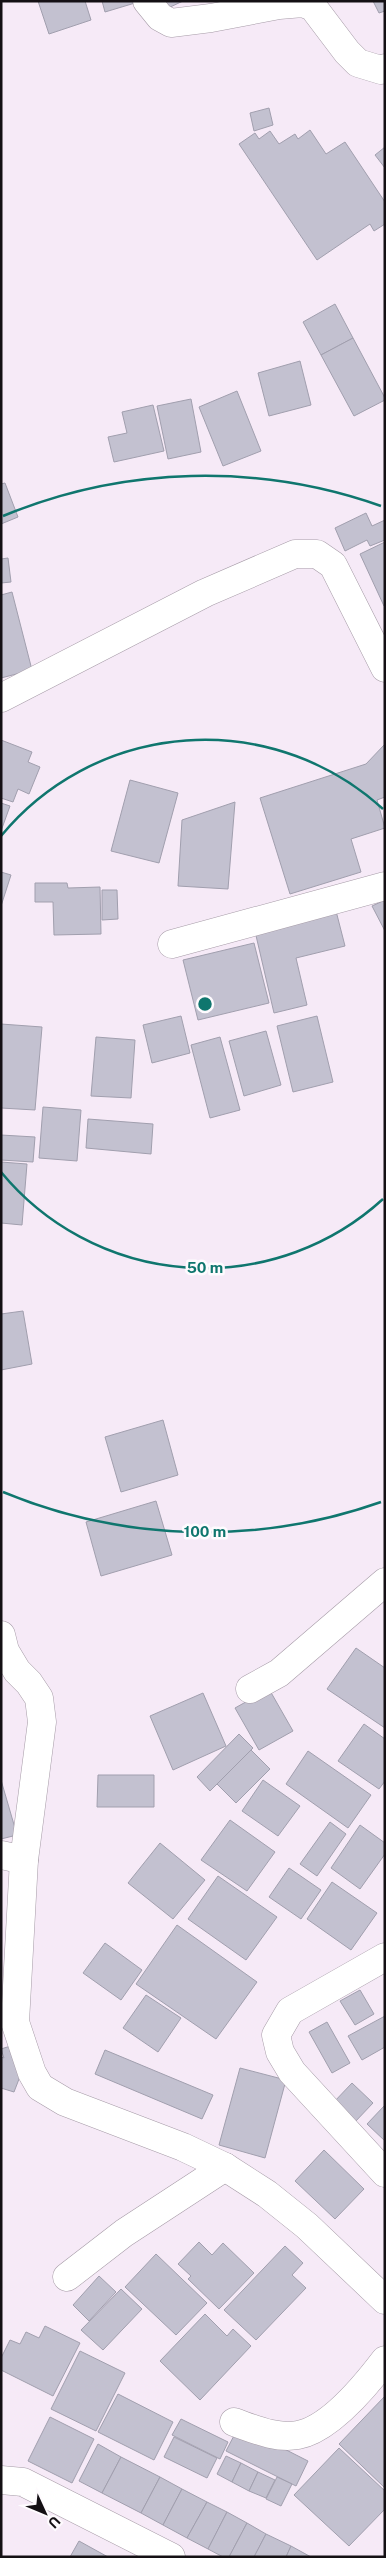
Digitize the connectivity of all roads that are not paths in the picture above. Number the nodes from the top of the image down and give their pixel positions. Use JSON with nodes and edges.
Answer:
{"nodes":[{"id":1,"x":147,"y":1,"type":"edge"},
{"id":2,"x":385,"y":68,"type":"edge"},
{"id":3,"x":385,"y":668,"type":"edge"},
{"id":4,"x":1,"y":698,"type":"edge"},
{"id":5,"x":385,"y":886,"type":"edge"},
{"id":6,"x":172,"y":944,"type":"dead end"},
{"id":7,"x":385,"y":1582,"type":"edge"},
{"id":8,"x":1,"y":1634,"type":"edge"},
{"id":9,"x":250,"y":1689,"type":"dead end"},
{"id":10,"x":12,"y":1858,"type":"edge"},
{"id":11,"x":385,"y":1957,"type":"edge"},
{"id":12,"x":225,"y":2167,"type":"junction"},
{"id":13,"x":385,"y":2173,"type":"edge"},
{"id":14,"x":67,"y":2277,"type":"dead end"},
{"id":15,"x":385,"y":2300,"type":"edge"},
{"id":16,"x":385,"y":2360,"type":"edge"},
{"id":17,"x":234,"y":2422,"type":"dead end"},
{"id":18,"x":1,"y":2480,"type":"edge"},
{"id":19,"x":171,"y":2557,"type":"edge"}],
"edges":[{"from":1,"to":2,"type":"street"},
{"from":3,"to":4,"type":"street"},
{"from":5,"to":6,"type":"street"},
{"from":7,"to":9,"type":"street"},
{"from":8,"to":10,"type":"street"},
{"from":10,"to":12,"type":"street"},
{"from":11,"to":13,"type":"street"},
{"from":12,"to":14,"type":"street"},
{"from":12,"to":15,"type":"street"},
{"from":16,"to":17,"type":"street"},
{"from":18,"to":19,"type":"street"}]}
